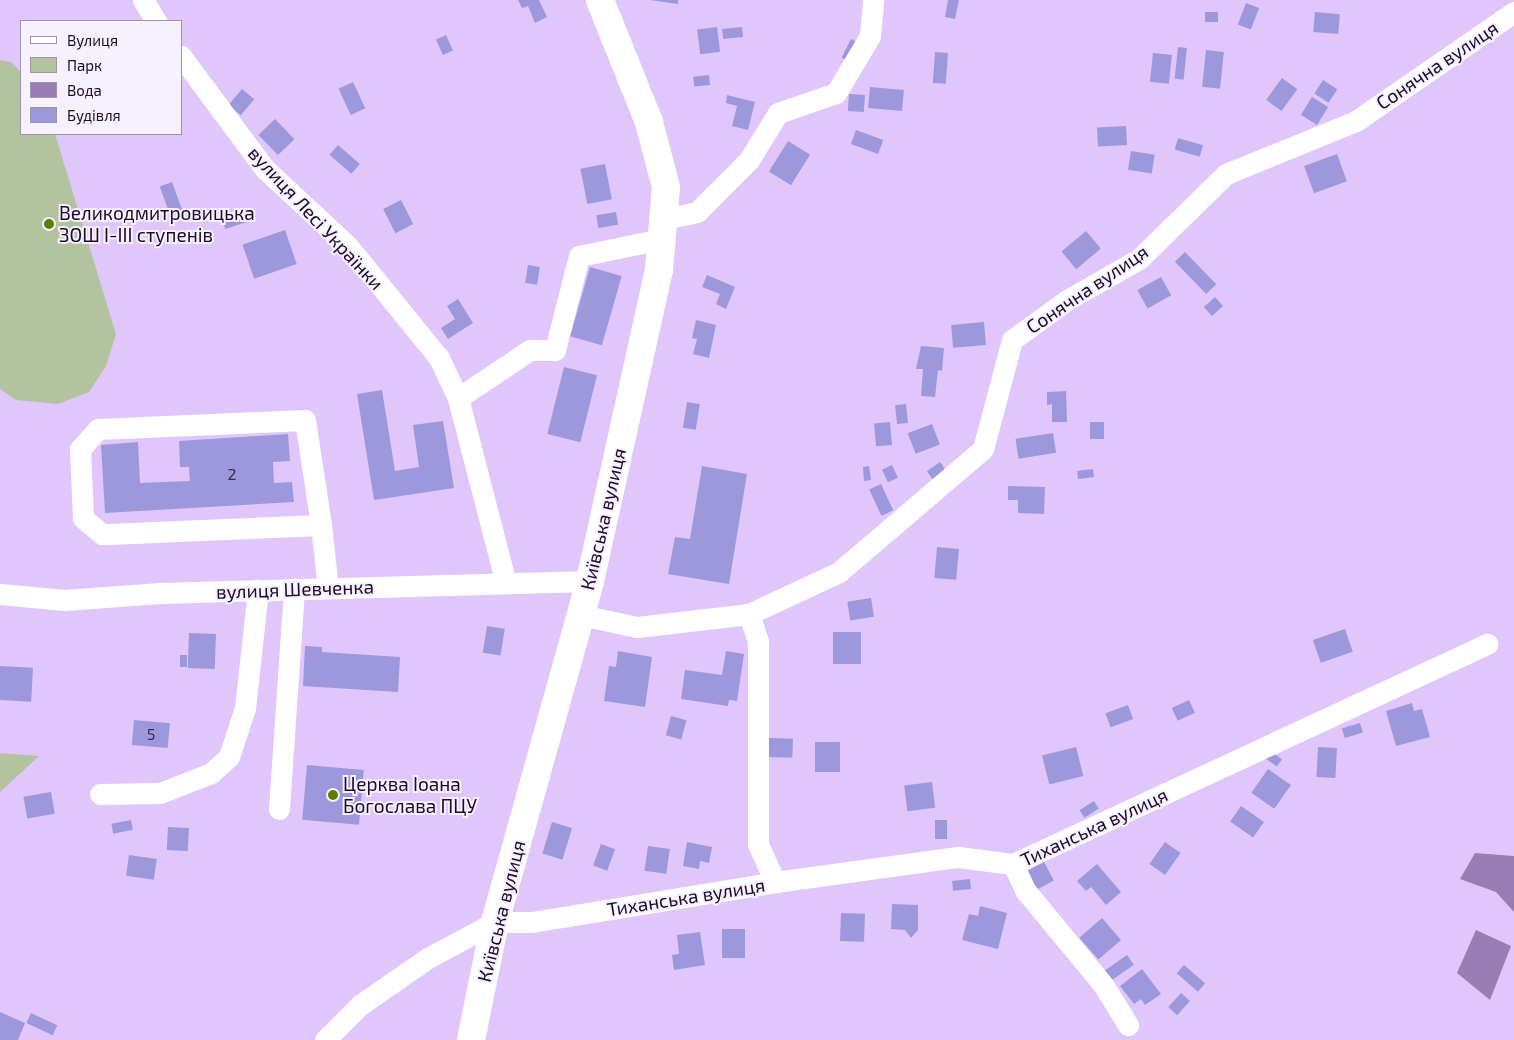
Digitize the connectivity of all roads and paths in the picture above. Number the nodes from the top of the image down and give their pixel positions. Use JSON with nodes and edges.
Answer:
{"nodes":[{"id":1,"x":143,"y":0,"type":"edge"},
{"id":2,"x":600,"y":0,"type":"edge"},
{"id":3,"x":872,"y":0,"type":"edge"},
{"id":4,"x":1514,"y":12,"type":"edge"},
{"id":5,"x":155,"y":20,"type":"edge"},
{"id":6,"x":182,"y":57,"type":"edge"},
{"id":7,"x":663,"y":229,"type":"junction"},
{"id":8,"x":458,"y":398,"type":"junction"},
{"id":9,"x":321,"y":525,"type":"junction"},
{"id":10,"x":590,"y":580,"type":"junction"},
{"id":11,"x":506,"y":583,"type":"junction"},
{"id":12,"x":328,"y":588,"type":"junction"},
{"id":13,"x":294,"y":589,"type":"junction"},
{"id":14,"x":258,"y":590,"type":"junction"},
{"id":15,"x":0,"y":594,"type":"edge"},
{"id":16,"x":749,"y":614,"type":"junction"},
{"id":17,"x":581,"y":615,"type":"junction"},
{"id":18,"x":1487,"y":644,"type":"dead end"},
{"id":19,"x":100,"y":794,"type":"dead end"},
{"id":20,"x":279,"y":809,"type":"dead end"},
{"id":21,"x":1013,"y":864,"type":"junction"},
{"id":22,"x":775,"y":882,"type":"junction"},
{"id":23,"x":495,"y":922,"type":"junction"},
{"id":24,"x":1128,"y":1025,"type":"dead end"},
{"id":25,"x":325,"y":1040,"type":"edge"},
{"id":26,"x":471,"y":1040,"type":"edge"}],
"edges":[{"from":1,"to":5,"type":"street"},
{"from":2,"to":7,"type":"main road","name":"Київська вулиця"},
{"from":3,"to":7,"type":"street"},
{"from":4,"to":16,"type":"street","name":"Сонячна вулиця"},
{"from":6,"to":8,"type":"street","name":"вулиця Лесі Українки"},
{"from":7,"to":8,"type":"street"},
{"from":7,"to":10,"type":"main road","name":"Київська вулиця"},
{"from":8,"to":11,"type":"street","name":"вулиця Лесі Українки"},
{"from":9,"to":9,"type":"street"},
{"from":9,"to":12,"type":"street"},
{"from":10,"to":11,"type":"street","name":"вулиця Шевченка"},
{"from":10,"to":17,"type":"main road","name":"Київська вулиця"},
{"from":11,"to":12,"type":"street","name":"вулиця Шевченка"},
{"from":12,"to":13,"type":"street","name":"вулиця Шевченка"},
{"from":13,"to":14,"type":"street","name":"вулиця Шевченка"},
{"from":13,"to":20,"type":"street"},
{"from":14,"to":15,"type":"street","name":"вулиця Шевченка"},
{"from":14,"to":19,"type":"street"},
{"from":16,"to":17,"type":"street","name":"Сонячна вулиця"},
{"from":16,"to":22,"type":"street"},
{"from":17,"to":23,"type":"main road","name":"Київська вулиця"},
{"from":18,"to":21,"type":"street","name":"Тиханська вулиця"},
{"from":21,"to":22,"type":"street","name":"Тиханська вулиця"},
{"from":21,"to":24,"type":"street"},
{"from":22,"to":23,"type":"street","name":"Тиханська вулиця"},
{"from":23,"to":25,"type":"street"},
{"from":23,"to":26,"type":"main road","name":"Київська вулиця"}]}
